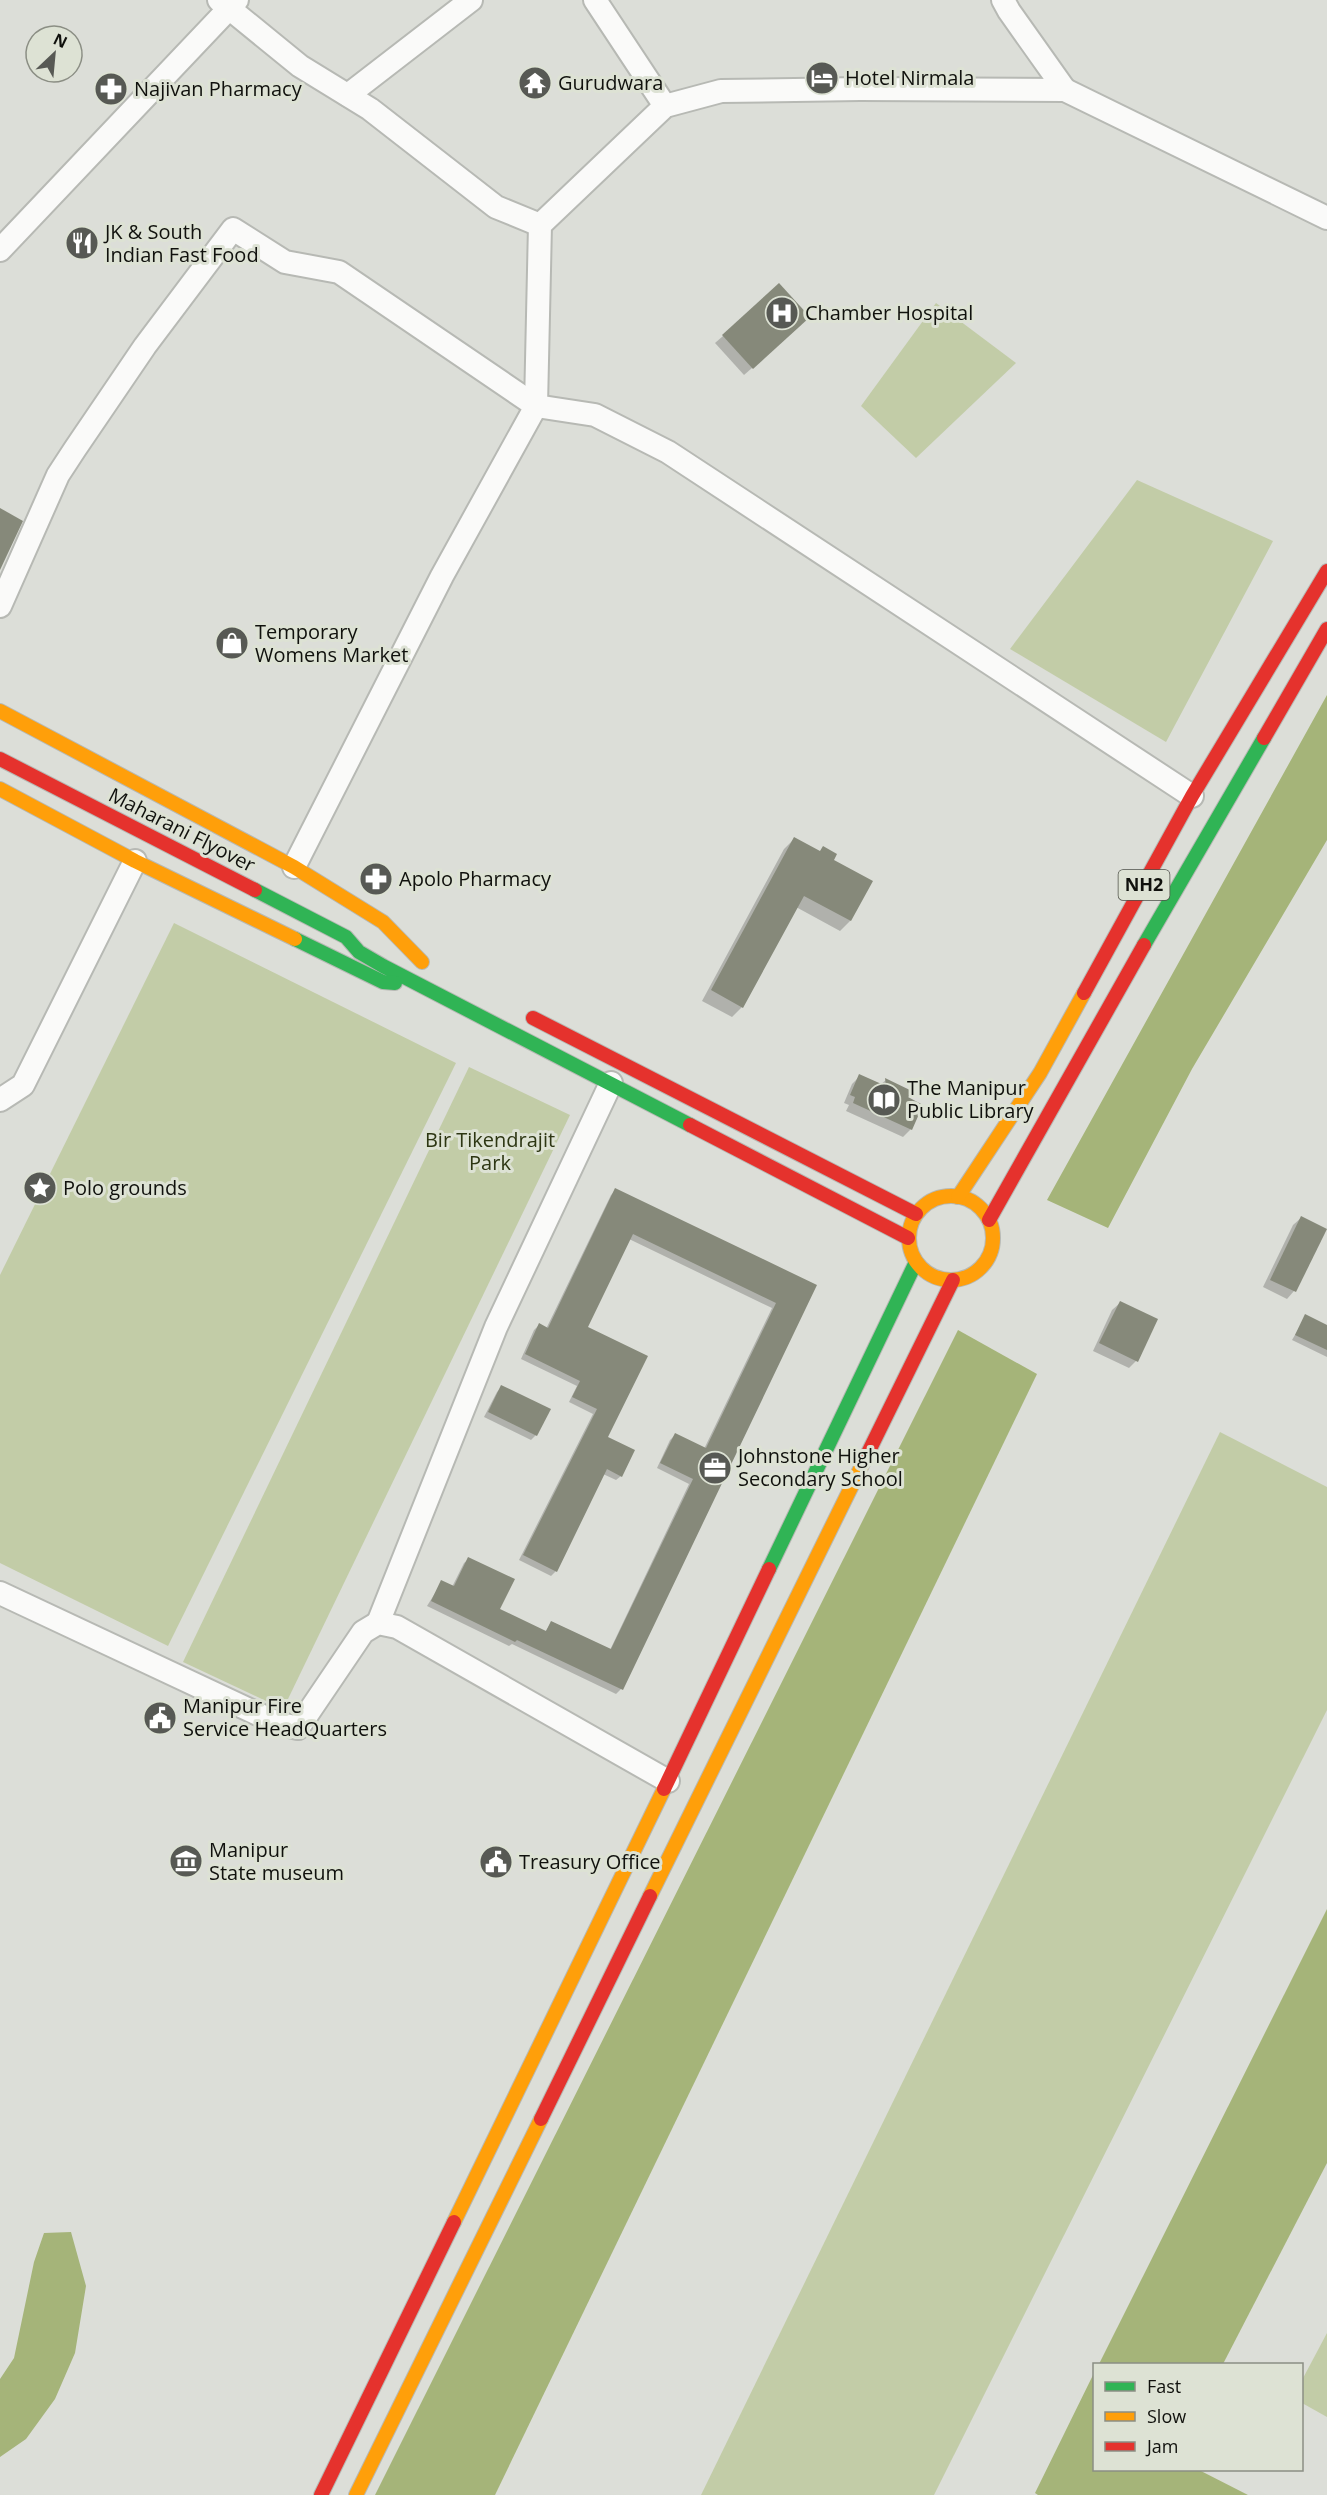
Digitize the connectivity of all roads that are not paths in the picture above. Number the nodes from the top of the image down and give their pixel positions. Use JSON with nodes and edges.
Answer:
{"nodes":[{"id":1,"x":471,"y":0,"type":"edge"},
{"id":2,"x":595,"y":0,"type":"edge"},
{"id":3,"x":1003,"y":0,"type":"edge"},
{"id":4,"x":228,"y":3,"type":"edge"},
{"id":5,"x":1065,"y":90,"type":"junction"},
{"id":6,"x":348,"y":95,"type":"junction"},
{"id":7,"x":665,"y":106,"type":"junction"},
{"id":8,"x":1327,"y":218,"type":"edge"},
{"id":9,"x":540,"y":225,"type":"junction"},
{"id":10,"x":0,"y":250,"type":"edge"},
{"id":11,"x":536,"y":406,"type":"junction"},
{"id":12,"x":1327,"y":571,"type":"edge"},
{"id":13,"x":0,"y":606,"type":"edge"},
{"id":14,"x":1327,"y":629,"type":"edge"},
{"id":15,"x":0,"y":711,"type":"edge"},
{"id":16,"x":0,"y":759,"type":"edge"},
{"id":17,"x":0,"y":789,"type":"edge"},
{"id":18,"x":1192,"y":796,"type":"junction"},
{"id":19,"x":135,"y":861,"type":"junction"},
{"id":20,"x":294,"y":867,"type":"junction"},
{"id":21,"x":346,"y":937,"type":"junction"},
{"id":22,"x":367,"y":939,"type":"dead end"},
{"id":23,"x":390,"y":948,"type":"dead end"},
{"id":24,"x":420,"y":985,"type":"junction"},
{"id":25,"x":525,"y":1014,"type":"dead end"},
{"id":26,"x":611,"y":1083,"type":"junction"},
{"id":27,"x":0,"y":1100,"type":"edge"},
{"id":28,"x":752,"y":1129,"type":"junction"},
{"id":29,"x":741,"y":1151,"type":"junction"},
{"id":30,"x":957,"y":1197,"type":"junction"},
{"id":31,"x":916,"y":1214,"type":"junction"},
{"id":32,"x":989,"y":1220,"type":"junction"},
{"id":33,"x":908,"y":1238,"type":"junction"},
{"id":34,"x":916,"y":1262,"type":"junction"},
{"id":35,"x":953,"y":1280,"type":"junction"},
{"id":36,"x":0,"y":1593,"type":"edge"},
{"id":37,"x":378,"y":1623,"type":"junction"},
{"id":38,"x":668,"y":1781,"type":"junction"},
{"id":39,"x":321,"y":2495,"type":"edge"},
{"id":40,"x":356,"y":2495,"type":"edge"}],
"edges":[{"from":1,"to":6,"type":"street"},
{"from":2,"to":7,"type":"street"},
{"from":3,"to":5,"type":"street"},
{"from":4,"to":6,"type":"street"},
{"from":4,"to":10,"type":"street"},
{"from":5,"to":7,"type":"street"},
{"from":5,"to":8,"type":"street"},
{"from":6,"to":9,"type":"street"},
{"from":7,"to":9,"type":"street"},
{"from":9,"to":11,"type":"street"},
{"from":11,"to":13,"type":"street"},
{"from":11,"to":18,"type":"street"},
{"from":11,"to":20,"type":"street"},
{"from":12,"to":18,"type":"main road","number":"NH2"},
{"from":14,"to":32,"type":"main road","number":"NH2"},
{"from":15,"to":20,"type":"main road"},
{"from":16,"to":21,"type":"main road","name":"Maharani Flyover"},
{"from":17,"to":19,"type":"main road"},
{"from":18,"to":30,"type":"main road","number":"NH2"},
{"from":19,"to":24,"type":"main road"},
{"from":19,"to":27,"type":"street"},
{"from":20,"to":23,"type":"main road"},
{"from":21,"to":22,"type":"main road","name":"Maharani Flyover"},
{"from":21,"to":24,"type":"main road","name":"Maharani Flyover"},
{"from":24,"to":26,"type":"main road","name":"Maharani Flyover"},
{"from":25,"to":28,"type":"main road"},
{"from":26,"to":29,"type":"main road","name":"Maharani Flyover"},
{"from":26,"to":37,"type":"street"},
{"from":28,"to":29,"type":"main road"},
{"from":28,"to":31,"type":"main road"},
{"from":29,"to":33,"type":"main road","name":"Maharani Flyover"},
{"from":30,"to":31,"type":"main road"},
{"from":30,"to":32,"type":"main road"},
{"from":31,"to":33,"type":"main road"},
{"from":32,"to":35,"type":"main road"},
{"from":33,"to":34,"type":"main road"},
{"from":34,"to":35,"type":"main road"},
{"from":34,"to":38,"type":"main road"},
{"from":35,"to":40,"type":"main road"},
{"from":36,"to":37,"type":"street"},
{"from":37,"to":38,"type":"street"},
{"from":38,"to":39,"type":"main road"}]}
